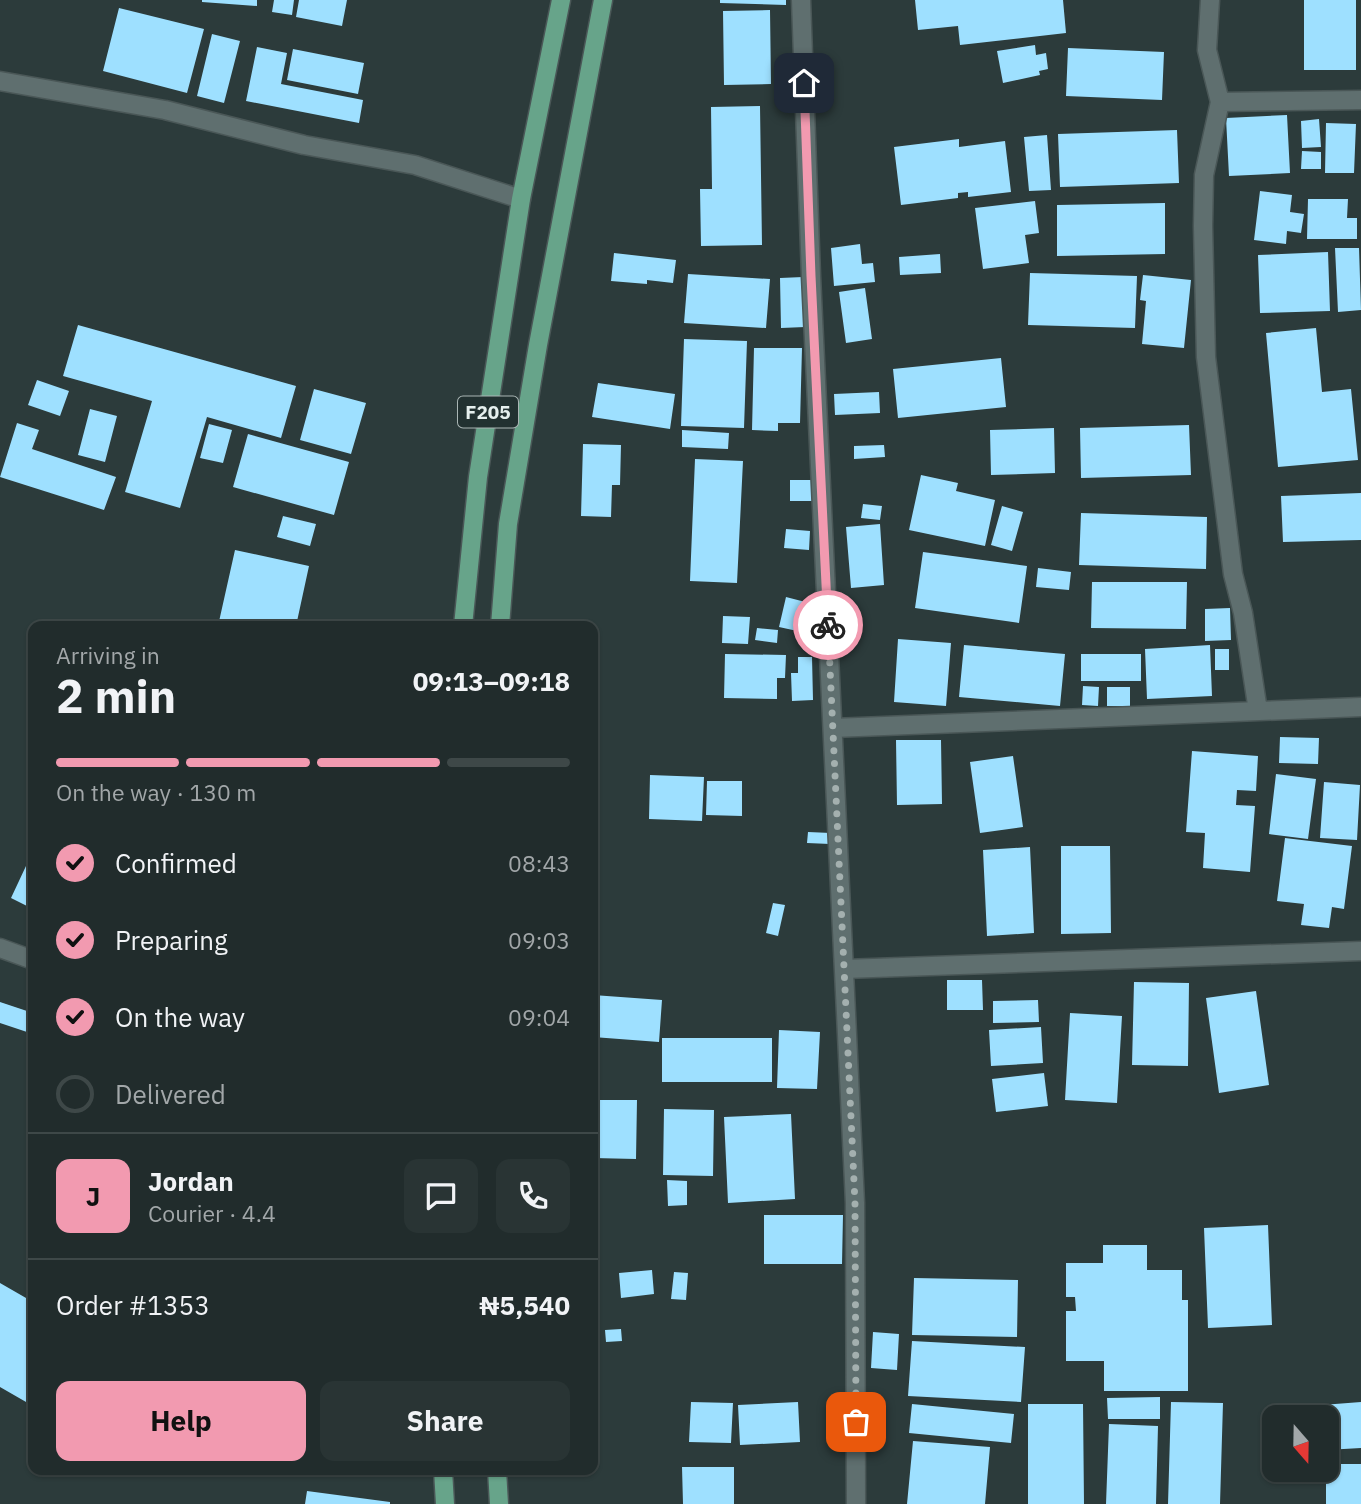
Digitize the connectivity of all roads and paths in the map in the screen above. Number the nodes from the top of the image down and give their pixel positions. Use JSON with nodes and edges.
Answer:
{"nodes":[{"id":1,"x":561,"y":0,"type":"edge"},
{"id":2,"x":603,"y":0,"type":"edge"},
{"id":3,"x":801,"y":0,"type":"edge"},
{"id":4,"x":1210,"y":0,"type":"edge"},
{"id":5,"x":0,"y":81,"type":"edge"},
{"id":6,"x":1361,"y":100,"type":"edge"},
{"id":7,"x":1220,"y":102,"type":"junction"},
{"id":8,"x":521,"y":199,"type":"junction"},
{"id":9,"x":464,"y":621,"type":"edge"},
{"id":10,"x":500,"y":621,"type":"edge"},
{"id":11,"x":1361,"y":707,"type":"edge"},
{"id":12,"x":1258,"y":711,"type":"junction"},
{"id":13,"x":833,"y":728,"type":"junction"},
{"id":14,"x":0,"y":948,"type":"edge"},
{"id":15,"x":1361,"y":951,"type":"edge"},
{"id":16,"x":28,"y":958,"type":"edge"},
{"id":17,"x":844,"y":969,"type":"junction"},
{"id":18,"x":443,"y":1475,"type":"edge"},
{"id":19,"x":497,"y":1475,"type":"edge"},
{"id":20,"x":445,"y":1504,"type":"edge"},
{"id":21,"x":499,"y":1504,"type":"edge"},
{"id":22,"x":856,"y":1504,"type":"edge"}],
"edges":[{"from":1,"to":8,"type":"main road","number":"F205"},
{"from":2,"to":10,"type":"main road","number":"F205"},
{"from":3,"to":13,"type":"street"},
{"from":4,"to":7,"type":"street"},
{"from":5,"to":8,"type":"street"},
{"from":6,"to":7,"type":"street"},
{"from":7,"to":12,"type":"street"},
{"from":8,"to":9,"type":"main road","number":"F205"},
{"from":11,"to":12,"type":"street"},
{"from":12,"to":13,"type":"street"},
{"from":13,"to":17,"type":"street"},
{"from":14,"to":16,"type":"street"},
{"from":15,"to":17,"type":"street"},
{"from":17,"to":22,"type":"street"},
{"from":18,"to":20,"type":"main road"},
{"from":19,"to":21,"type":"main road"}]}
